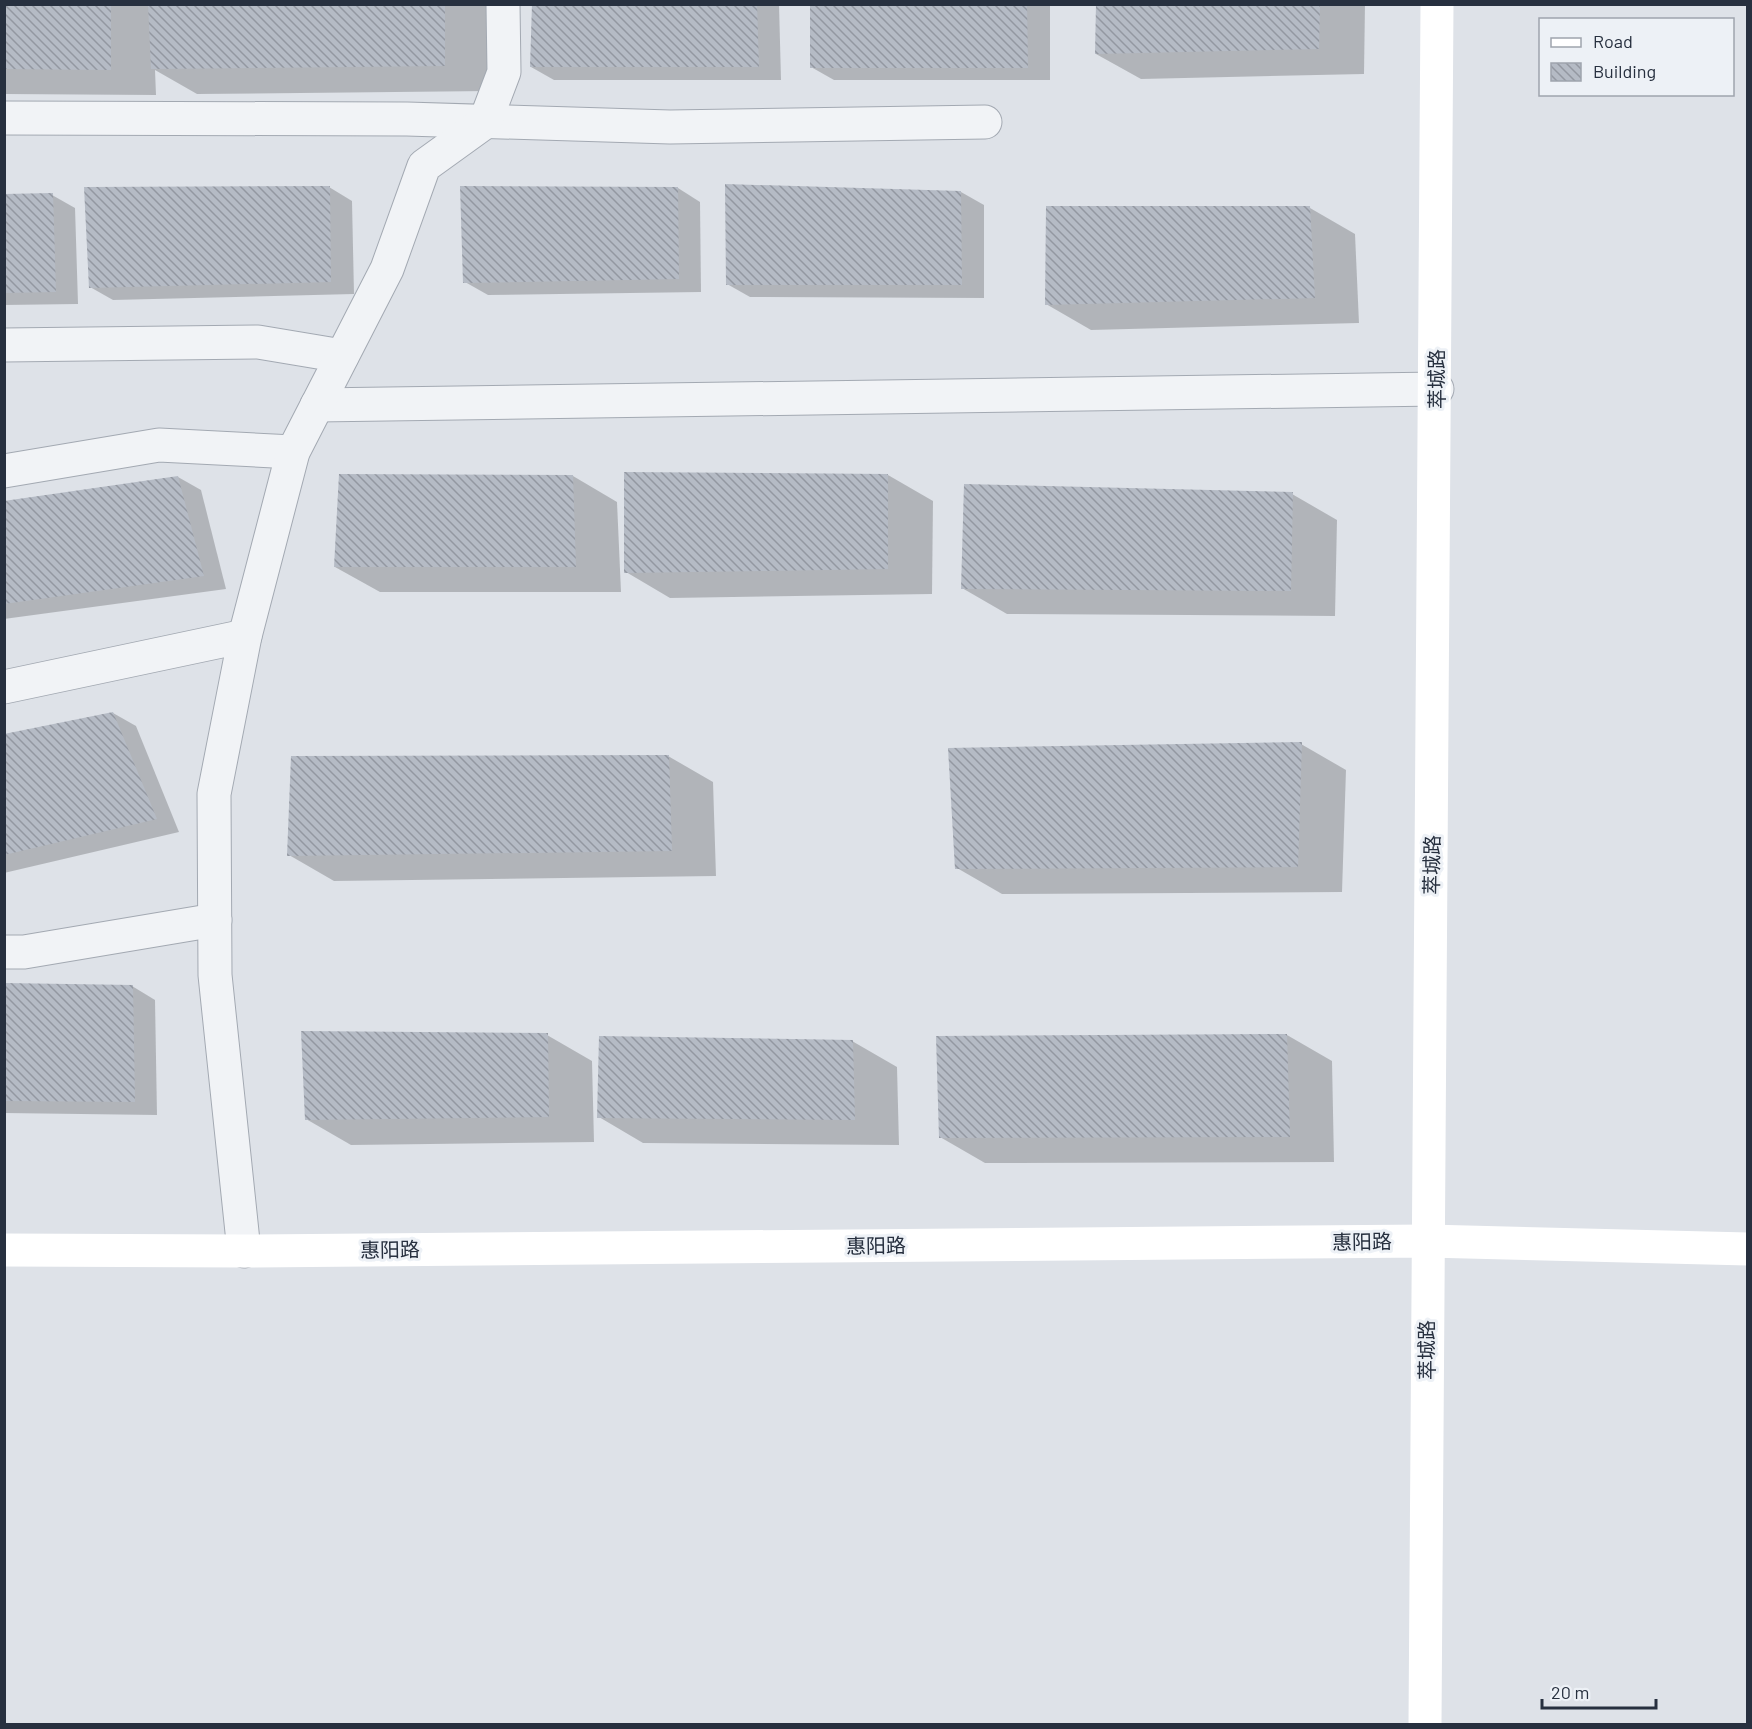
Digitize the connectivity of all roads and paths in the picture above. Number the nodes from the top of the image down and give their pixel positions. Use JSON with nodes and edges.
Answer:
{"nodes":[{"id":1,"x":503,"y":4,"type":"edge"},
{"id":2,"x":1437,"y":4,"type":"edge"},
{"id":3,"x":4,"y":117,"type":"edge"},
{"id":4,"x":485,"y":122,"type":"junction"},
{"id":5,"x":985,"y":122,"type":"dead end"},
{"id":6,"x":4,"y":345,"type":"edge"},
{"id":7,"x":342,"y":356,"type":"junction"},
{"id":8,"x":1437,"y":389,"type":"junction"},
{"id":9,"x":317,"y":405,"type":"junction"},
{"id":10,"x":293,"y":452,"type":"junction"},
{"id":11,"x":4,"y":471,"type":"edge"},
{"id":12,"x":245,"y":636,"type":"junction"},
{"id":13,"x":4,"y":687,"type":"edge"},
{"id":14,"x":215,"y":920,"type":"junction"},
{"id":15,"x":4,"y":952,"type":"edge"},
{"id":16,"x":1428,"y":1241,"type":"junction"},
{"id":17,"x":1748,"y":1249,"type":"edge"},
{"id":18,"x":4,"y":1250,"type":"edge"},
{"id":19,"x":244,"y":1251,"type":"junction"},
{"id":20,"x":1425,"y":1725,"type":"edge"}],
"edges":[{"from":1,"to":4,"type":"street"},
{"from":2,"to":8,"type":"street","name":"萃城路"},
{"from":3,"to":4,"type":"street"},
{"from":4,"to":5,"type":"street"},
{"from":4,"to":7,"type":"street"},
{"from":6,"to":7,"type":"street"},
{"from":7,"to":9,"type":"street"},
{"from":8,"to":9,"type":"street"},
{"from":8,"to":16,"type":"street","name":"萃城路"},
{"from":9,"to":10,"type":"street"},
{"from":10,"to":11,"type":"street"},
{"from":10,"to":12,"type":"street"},
{"from":12,"to":13,"type":"street"},
{"from":12,"to":14,"type":"street"},
{"from":14,"to":15,"type":"street"},
{"from":14,"to":19,"type":"street"},
{"from":16,"to":17,"type":"street","name":"惠阳路"},
{"from":16,"to":19,"type":"street","name":"惠阳路"},
{"from":16,"to":20,"type":"street","name":"萃城路"},
{"from":18,"to":19,"type":"street","name":"惠阳路"}]}
